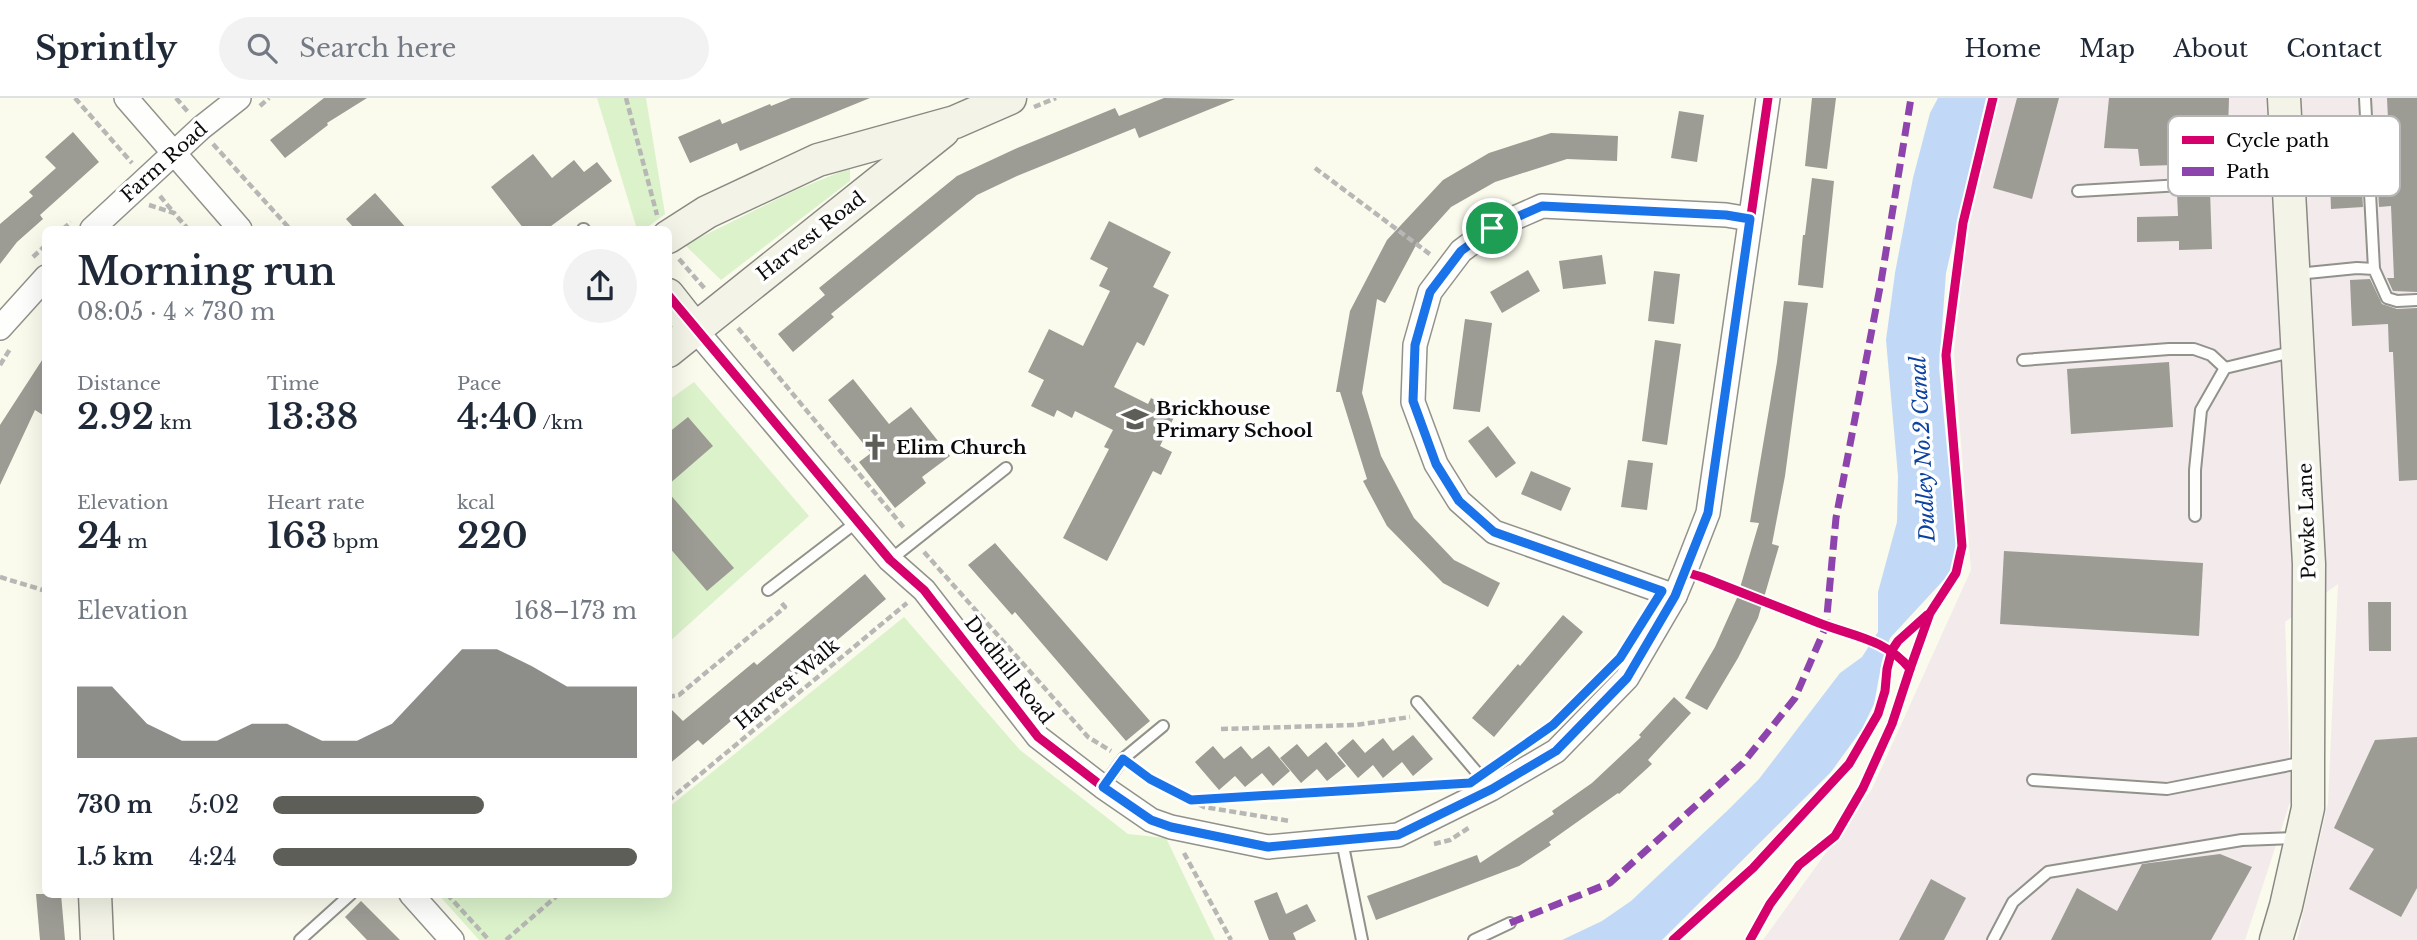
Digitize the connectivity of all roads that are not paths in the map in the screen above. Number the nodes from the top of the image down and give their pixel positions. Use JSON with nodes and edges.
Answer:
{"nodes":[{"id":1,"x":126,"y":98,"type":"edge"},
{"id":2,"x":239,"y":98,"type":"edge"},
{"id":3,"x":1010,"y":98,"type":"edge"},
{"id":4,"x":1768,"y":98,"type":"edge"},
{"id":5,"x":2284,"y":98,"type":"edge"},
{"id":6,"x":2365,"y":98,"type":"edge"},
{"id":7,"x":2285,"y":116,"type":"edge"},
{"id":8,"x":2366,"y":116,"type":"edge"},
{"id":9,"x":955,"y":122,"type":"junction"},
{"id":10,"x":173,"y":153,"type":"junction"},
{"id":11,"x":2168,"y":186,"type":"edge"},
{"id":12,"x":2078,"y":191,"type":"dead end"},
{"id":13,"x":2290,"y":196,"type":"edge"},
{"id":14,"x":2370,"y":196,"type":"edge"},
{"id":15,"x":1750,"y":219,"type":"junction"},
{"id":16,"x":95,"y":226,"type":"edge"},
{"id":17,"x":237,"y":226,"type":"edge"},
{"id":18,"x":672,"y":237,"type":"edge"},
{"id":19,"x":2374,"y":270,"type":"junction"},
{"id":20,"x":2295,"y":275,"type":"junction"},
{"id":21,"x":42,"y":281,"type":"edge"},
{"id":22,"x":672,"y":300,"type":"edge"},
{"id":23,"x":2417,"y":300,"type":"edge"},
{"id":24,"x":0,"y":328,"type":"edge"},
{"id":25,"x":695,"y":328,"type":"junction"},
{"id":26,"x":672,"y":348,"type":"edge"},
{"id":27,"x":2299,"y":351,"type":"junction"},
{"id":28,"x":2023,"y":360,"type":"dead end"},
{"id":29,"x":2225,"y":368,"type":"junction"},
{"id":30,"x":1006,"y":468,"type":"dead end"},
{"id":31,"x":2195,"y":516,"type":"dead end"},
{"id":32,"x":858,"y":521,"type":"junction"},
{"id":33,"x":890,"y":560,"type":"junction"},
{"id":34,"x":768,"y":590,"type":"road end"},
{"id":35,"x":1675,"y":596,"type":"junction"},
{"id":36,"x":1416,"y":702,"type":"dead end"},
{"id":37,"x":1163,"y":726,"type":"dead end"},
{"id":38,"x":2308,"y":761,"type":"junction"},
{"id":39,"x":2033,"y":780,"type":"dead end"},
{"id":40,"x":1486,"y":783,"type":"junction"},
{"id":41,"x":1103,"y":787,"type":"junction"},
{"id":42,"x":2301,"y":838,"type":"junction"},
{"id":43,"x":1342,"y":841,"type":"junction"},
{"id":44,"x":95,"y":898,"type":"edge"},
{"id":45,"x":347,"y":898,"type":"edge"},
{"id":46,"x":415,"y":898,"type":"edge"},
{"id":47,"x":1510,"y":923,"type":"dead end"},
{"id":48,"x":97,"y":940,"type":"edge"},
{"id":49,"x":300,"y":940,"type":"edge"},
{"id":50,"x":452,"y":940,"type":"edge"},
{"id":51,"x":1362,"y":940,"type":"edge"},
{"id":52,"x":1474,"y":940,"type":"edge"},
{"id":53,"x":1993,"y":940,"type":"edge"},
{"id":54,"x":2276,"y":940,"type":"edge"}],
"edges":[{"from":1,"to":10,"type":"street"},
{"from":2,"to":10,"type":"street","name":"Farm Road"},
{"from":3,"to":9,"type":"street","name":"Harvest Road"},
{"from":4,"to":15,"type":"street","name":"Dudhill Road"},
{"from":5,"to":7,"type":"street","name":"Powke Lane"},
{"from":6,"to":8,"type":"lane"},
{"from":9,"to":18,"type":"street","name":"Harvest Road"},
{"from":9,"to":25,"type":"street","name":"Harvest Road"},
{"from":10,"to":16,"type":"street","name":"Farm Road"},
{"from":10,"to":17,"type":"street"},
{"from":11,"to":12,"type":"lane"},
{"from":13,"to":20,"type":"street","name":"Powke Lane"},
{"from":14,"to":19,"type":"lane"},
{"from":15,"to":35,"type":"street","name":"Dudhill Road"},
{"from":15,"to":35,"type":"street"},
{"from":19,"to":20,"type":"lane"},
{"from":19,"to":23,"type":"lane"},
{"from":20,"to":27,"type":"street","name":"Powke Lane"},
{"from":21,"to":24,"type":"street"},
{"from":22,"to":25,"type":"street"},
{"from":25,"to":26,"type":"street","name":"Harvest Road"},
{"from":25,"to":32,"type":"street","name":"Dudhill Road"},
{"from":27,"to":29,"type":"lane"},
{"from":27,"to":38,"type":"street","name":"Powke Lane"},
{"from":28,"to":29,"type":"lane"},
{"from":29,"to":31,"type":"lane"},
{"from":30,"to":33,"type":"lane"},
{"from":32,"to":33,"type":"street","name":"Dudhill Road"},
{"from":32,"to":34,"type":"lane"},
{"from":33,"to":41,"type":"street","name":"Dudhill Road"},
{"from":35,"to":40,"type":"street","name":"Dudhill Road"},
{"from":36,"to":40,"type":"lane"},
{"from":37,"to":41,"type":"lane"},
{"from":38,"to":39,"type":"lane"},
{"from":38,"to":42,"type":"street","name":"Powke Lane"},
{"from":40,"to":43,"type":"street","name":"Dudhill Road"},
{"from":41,"to":43,"type":"street","name":"Dudhill Road"},
{"from":42,"to":53,"type":"lane"},
{"from":42,"to":54,"type":"street","name":"Powke Lane"},
{"from":43,"to":51,"type":"lane"},
{"from":44,"to":48,"type":"street"},
{"from":45,"to":49,"type":"lane"},
{"from":46,"to":50,"type":"street"},
{"from":47,"to":52,"type":"lane"}]}
